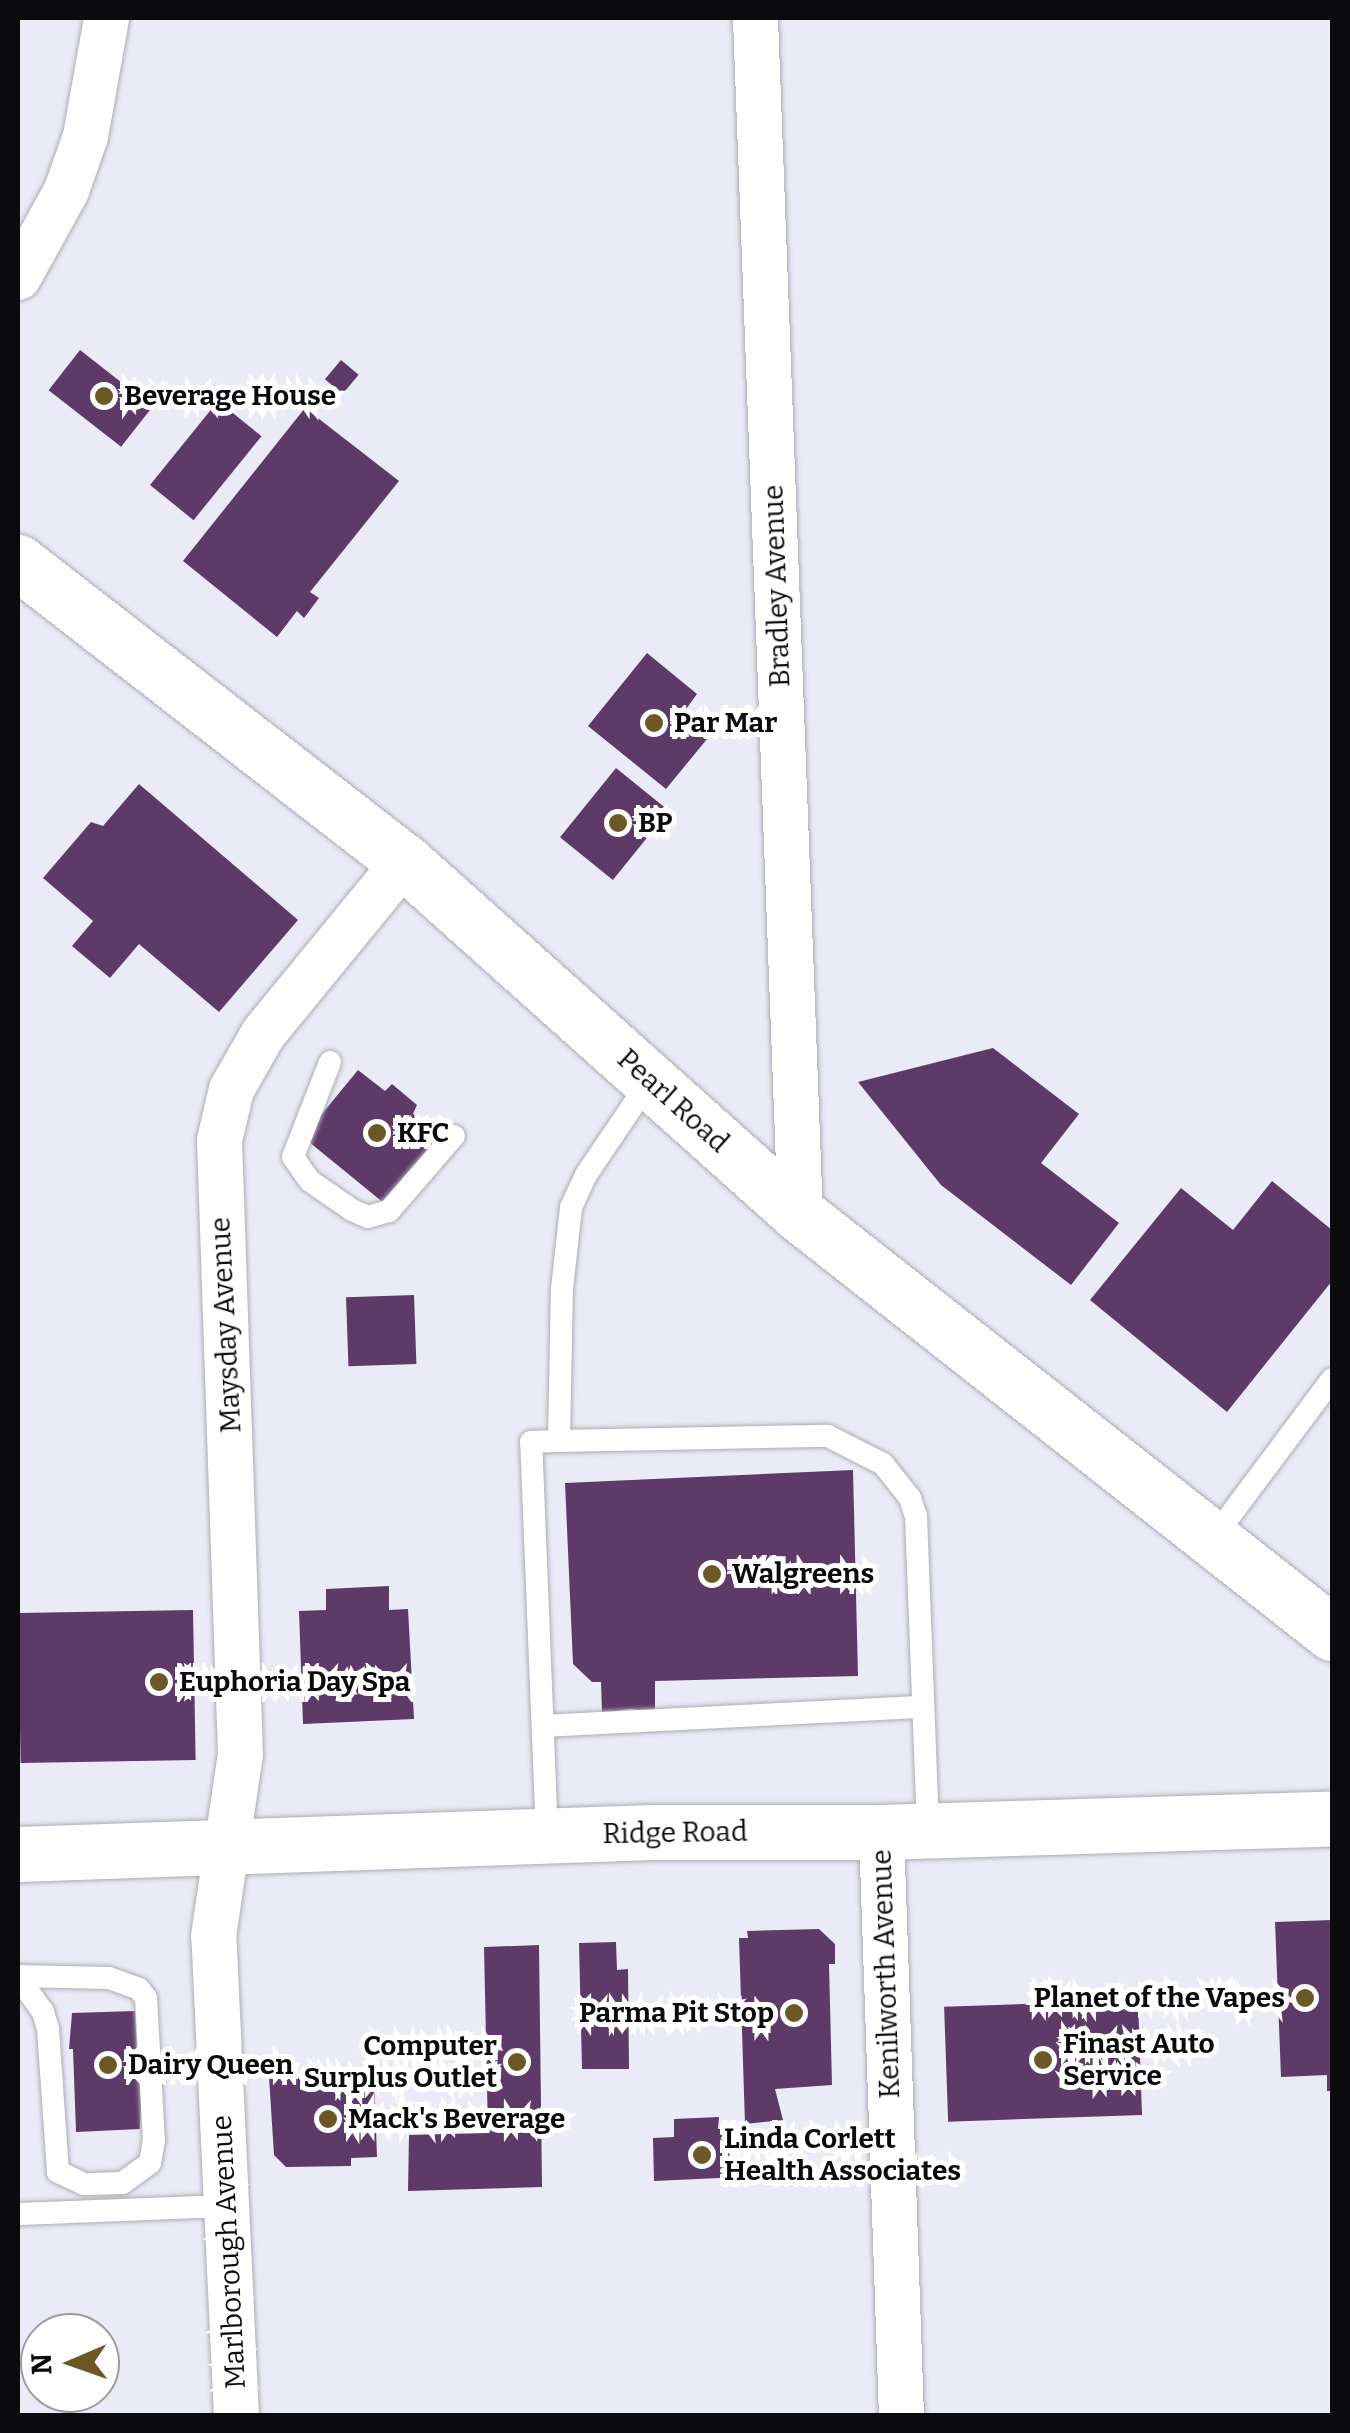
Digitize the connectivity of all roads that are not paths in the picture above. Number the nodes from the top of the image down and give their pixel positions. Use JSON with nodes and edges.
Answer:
{"nodes":[{"id":1,"x":106,"y":18,"type":"edge"},
{"id":2,"x":755,"y":18,"type":"edge"},
{"id":3,"x":18,"y":277,"type":"edge"},
{"id":4,"x":18,"y":562,"type":"edge"},
{"id":5,"x":404,"y":861,"type":"junction"},
{"id":6,"x":330,"y":1062,"type":"dead end"},
{"id":7,"x":650,"y":1080,"type":"junction"},
{"id":8,"x":454,"y":1136,"type":"dead end"},
{"id":9,"x":800,"y":1215,"type":"junction"},
{"id":10,"x":1332,"y":1380,"type":"edge"},
{"id":11,"x":559,"y":1441,"type":"junction"},
{"id":12,"x":1214,"y":1537,"type":"junction"},
{"id":13,"x":1332,"y":1633,"type":"edge"},
{"id":14,"x":923,"y":1707,"type":"junction"},
{"id":15,"x":543,"y":1726,"type":"junction"},
{"id":16,"x":1332,"y":1819,"type":"edge"},
{"id":17,"x":904,"y":1832,"type":"junction"},
{"id":18,"x":547,"y":1836,"type":"junction"},
{"id":19,"x":223,"y":1849,"type":"junction"},
{"id":20,"x":18,"y":1854,"type":"edge"},
{"id":21,"x":18,"y":1976,"type":"edge"},
{"id":22,"x":227,"y":2206,"type":"junction"},
{"id":23,"x":18,"y":2214,"type":"edge"},
{"id":24,"x":236,"y":2416,"type":"edge"},
{"id":25,"x":902,"y":2416,"type":"edge"}],
"edges":[{"from":1,"to":3,"type":"street"},
{"from":2,"to":9,"type":"street","name":"Bradley Avenue"},
{"from":4,"to":5,"type":"main road","name":"Pearl Road"},
{"from":5,"to":7,"type":"main road","name":"Pearl Road"},
{"from":5,"to":19,"type":"street","name":"Maysday Avenue"},
{"from":6,"to":8,"type":"lane"},
{"from":7,"to":9,"type":"main road","name":"Pearl Road"},
{"from":7,"to":11,"type":"lane"},
{"from":9,"to":12,"type":"main road","name":"Pearl Road"},
{"from":10,"to":12,"type":"lane"},
{"from":11,"to":14,"type":"lane"},
{"from":11,"to":15,"type":"lane"},
{"from":12,"to":13,"type":"main road","name":"Pearl Road"},
{"from":14,"to":15,"type":"lane"},
{"from":14,"to":17,"type":"lane"},
{"from":15,"to":18,"type":"lane"},
{"from":16,"to":17,"type":"main road","name":"Ridge Road"},
{"from":17,"to":18,"type":"main road","name":"Ridge Road"},
{"from":17,"to":25,"type":"street","name":"Kenilworth Avenue"},
{"from":18,"to":19,"type":"main road","name":"Ridge Road"},
{"from":19,"to":20,"type":"main road","name":"Ridge Road"},
{"from":19,"to":22,"type":"street","name":"Marlborough Avenue"},
{"from":21,"to":21,"type":"lane"},
{"from":22,"to":23,"type":"lane"},
{"from":22,"to":24,"type":"street","name":"Marlborough Avenue"}]}
